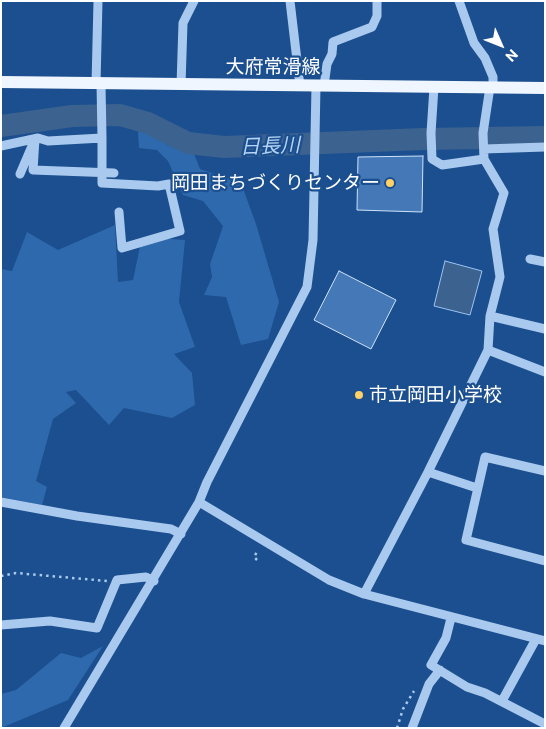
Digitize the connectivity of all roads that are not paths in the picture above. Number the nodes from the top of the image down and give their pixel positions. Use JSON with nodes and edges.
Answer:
{"nodes":[{"id":1,"x":98,"y":1,"type":"edge"},
{"id":2,"x":194,"y":1,"type":"edge"},
{"id":3,"x":290,"y":1,"type":"edge"},
{"id":4,"x":377,"y":1,"type":"edge"},
{"id":5,"x":460,"y":1,"type":"edge"},
{"id":6,"x":1,"y":82,"type":"edge"},
{"id":7,"x":99,"y":84,"type":"junction"},
{"id":8,"x":180,"y":85,"type":"junction"},
{"id":9,"x":300,"y":86,"type":"junction"},
{"id":10,"x":320,"y":86,"type":"junction"},
{"id":11,"x":434,"y":87,"type":"junction"},
{"id":12,"x":491,"y":87,"type":"junction"},
{"id":13,"x":545,"y":88,"type":"edge"},
{"id":14,"x":102,"y":138,"type":"junction"},
{"id":15,"x":34,"y":139,"type":"junction"},
{"id":16,"x":1,"y":146,"type":"edge"},
{"id":17,"x":545,"y":146,"type":"edge"},
{"id":18,"x":484,"y":148,"type":"junction"},
{"id":19,"x":484,"y":159,"type":"junction"},
{"id":20,"x":102,"y":172,"type":"junction"},
{"id":21,"x":114,"y":173,"type":"dead end"},
{"id":22,"x":20,"y":174,"type":"dead end"},
{"id":23,"x":119,"y":212,"type":"dead end"},
{"id":24,"x":530,"y":259,"type":"dead end"},
{"id":25,"x":545,"y":262,"type":"edge"},
{"id":26,"x":490,"y":316,"type":"junction"},
{"id":27,"x":545,"y":329,"type":"edge"},
{"id":28,"x":488,"y":350,"type":"junction"},
{"id":29,"x":545,"y":372,"type":"edge"},
{"id":30,"x":545,"y":471,"type":"edge"},
{"id":31,"x":428,"y":472,"type":"junction"},
{"id":32,"x":477,"y":488,"type":"junction"},
{"id":33,"x":1,"y":502,"type":"edge"},
{"id":34,"x":199,"y":502,"type":"junction"},
{"id":35,"x":181,"y":534,"type":"junction"},
{"id":36,"x":545,"y":561,"type":"edge"},
{"id":37,"x":154,"y":581,"type":"junction"},
{"id":38,"x":364,"y":594,"type":"junction"},
{"id":39,"x":451,"y":618,"type":"junction"},
{"id":40,"x":1,"y":625,"type":"edge"},
{"id":41,"x":541,"y":641,"type":"edge"},
{"id":42,"x":440,"y":670,"type":"junction"},
{"id":43,"x":502,"y":701,"type":"junction"},
{"id":44,"x":541,"y":725,"type":"edge"},
{"id":45,"x":64,"y":728,"type":"edge"},
{"id":46,"x":412,"y":728,"type":"edge"}],
"edges":[{"from":1,"to":7,"type":"street"},
{"from":2,"to":8,"type":"street"},
{"from":3,"to":9,"type":"street"},
{"from":4,"to":10,"type":"street"},
{"from":5,"to":12,"type":"street"},
{"from":6,"to":7,"type":"main road","name":"大府常滑線"},
{"from":7,"to":8,"type":"main road","name":"大府常滑線"},
{"from":7,"to":14,"type":"street"},
{"from":8,"to":9,"type":"main road","name":"大府常滑線"},
{"from":9,"to":10,"type":"main road","name":"大府常滑線"},
{"from":10,"to":11,"type":"main road","name":"大府常滑線"},
{"from":10,"to":34,"type":"street"},
{"from":11,"to":12,"type":"main road","name":"大府常滑線"},
{"from":11,"to":19,"type":"street"},
{"from":12,"to":13,"type":"main road","name":"大府常滑線"},
{"from":12,"to":18,"type":"street"},
{"from":14,"to":15,"type":"street"},
{"from":14,"to":20,"type":"street"},
{"from":15,"to":16,"type":"street"},
{"from":15,"to":20,"type":"street"},
{"from":15,"to":22,"type":"street"},
{"from":17,"to":18,"type":"street"},
{"from":18,"to":19,"type":"street"},
{"from":19,"to":26,"type":"street"},
{"from":20,"to":21,"type":"street"},
{"from":20,"to":23,"type":"street"},
{"from":24,"to":25,"type":"street"},
{"from":26,"to":27,"type":"street"},
{"from":26,"to":28,"type":"street"},
{"from":28,"to":29,"type":"street"},
{"from":28,"to":31,"type":"street"},
{"from":30,"to":32,"type":"street"},
{"from":31,"to":32,"type":"street"},
{"from":31,"to":38,"type":"street"},
{"from":32,"to":36,"type":"street"},
{"from":33,"to":35,"type":"street"},
{"from":34,"to":35,"type":"street"},
{"from":34,"to":38,"type":"street"},
{"from":35,"to":37,"type":"street"},
{"from":37,"to":40,"type":"street"},
{"from":37,"to":45,"type":"street"},
{"from":38,"to":39,"type":"street"},
{"from":39,"to":41,"type":"street"},
{"from":39,"to":42,"type":"street"},
{"from":41,"to":43,"type":"street"},
{"from":42,"to":43,"type":"street"},
{"from":42,"to":46,"type":"street"},
{"from":43,"to":44,"type":"street"}]}
